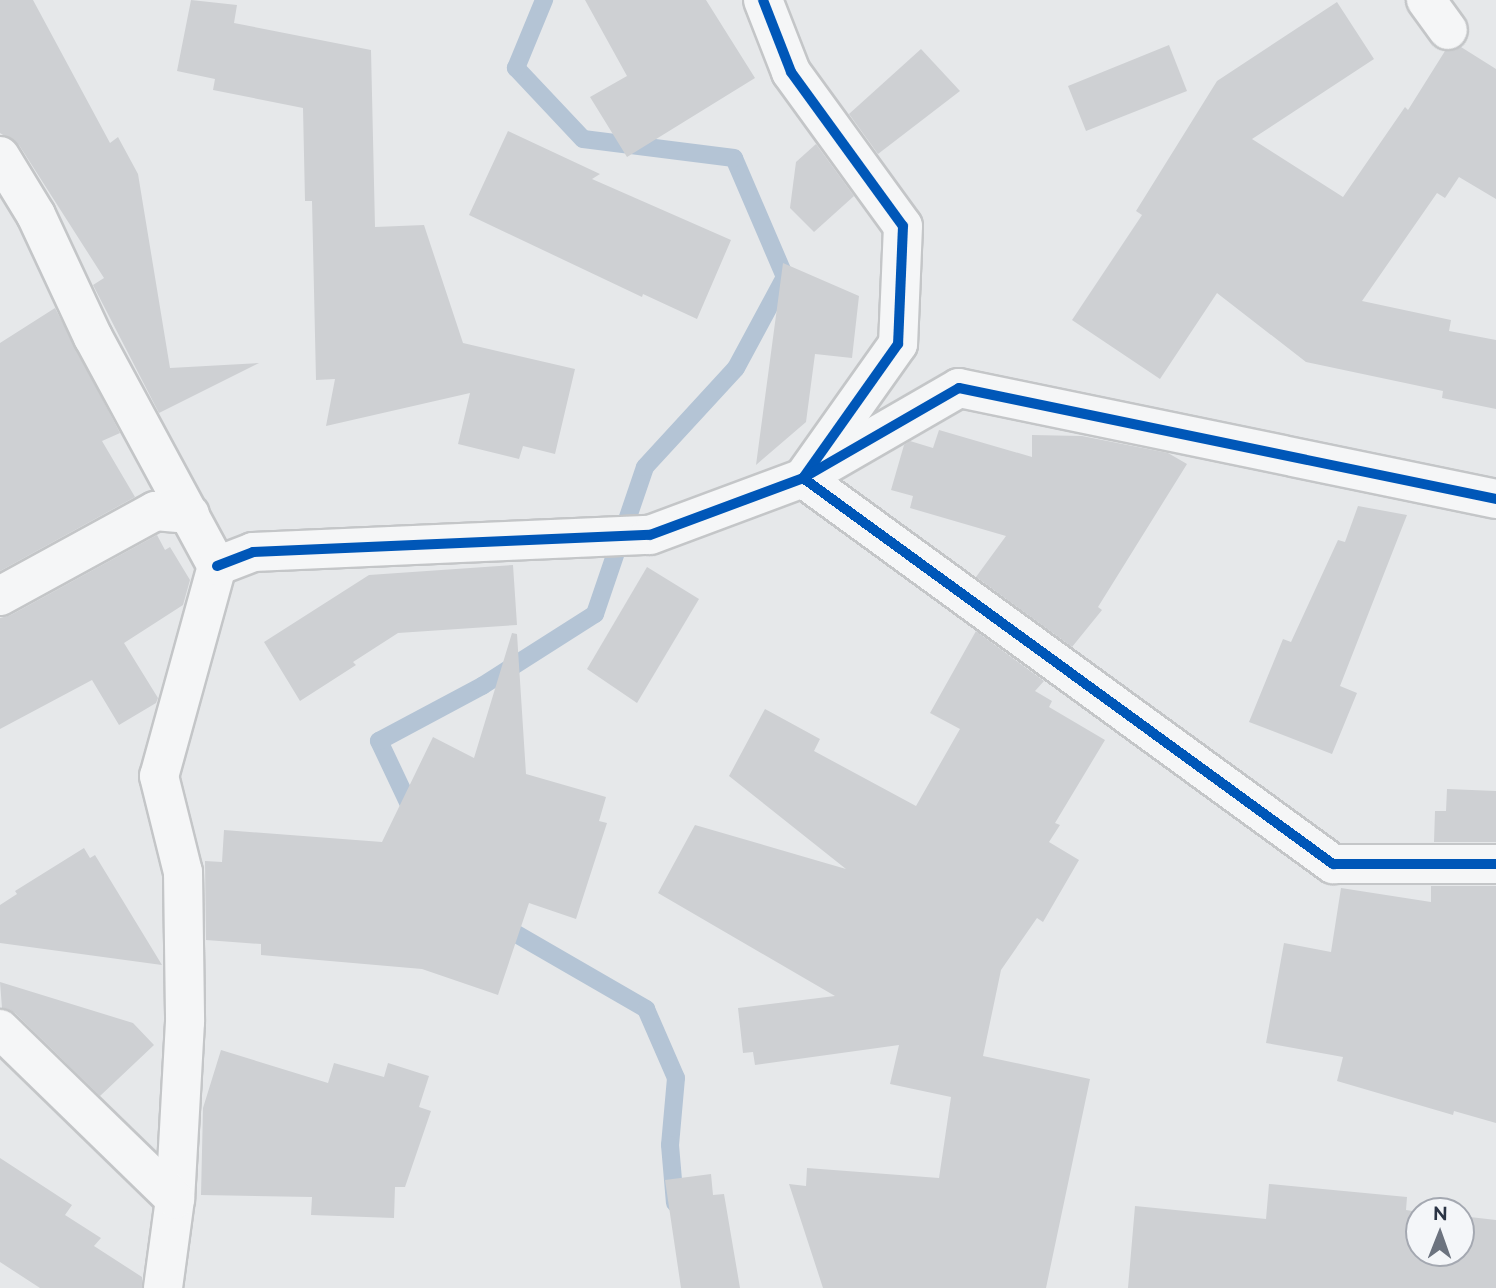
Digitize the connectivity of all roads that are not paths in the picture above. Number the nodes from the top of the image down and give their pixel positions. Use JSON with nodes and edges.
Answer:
{"nodes":[{"id":1,"x":763,"y":0,"type":"edge"},
{"id":2,"x":0,"y":156,"type":"edge"},
{"id":3,"x":803,"y":478,"type":"junction"},
{"id":4,"x":1496,"y":499,"type":"edge"},
{"id":5,"x":190,"y":514,"type":"junction"},
{"id":6,"x":218,"y":565,"type":"junction"},
{"id":7,"x":0,"y":596,"type":"edge"},
{"id":8,"x":1496,"y":864,"type":"edge"},
{"id":9,"x":0,"y":1029,"type":"edge"},
{"id":10,"x":175,"y":1199,"type":"junction"},
{"id":11,"x":163,"y":1288,"type":"edge"}],
"edges":[{"from":1,"to":3,"type":"street"},
{"from":2,"to":5,"type":"street"},
{"from":3,"to":4,"type":"street"},
{"from":3,"to":6,"type":"street"},
{"from":3,"to":8,"type":"street"},
{"from":5,"to":6,"type":"street"},
{"from":5,"to":7,"type":"street"},
{"from":6,"to":10,"type":"street"},
{"from":9,"to":10,"type":"street"},
{"from":10,"to":11,"type":"street"}]}
